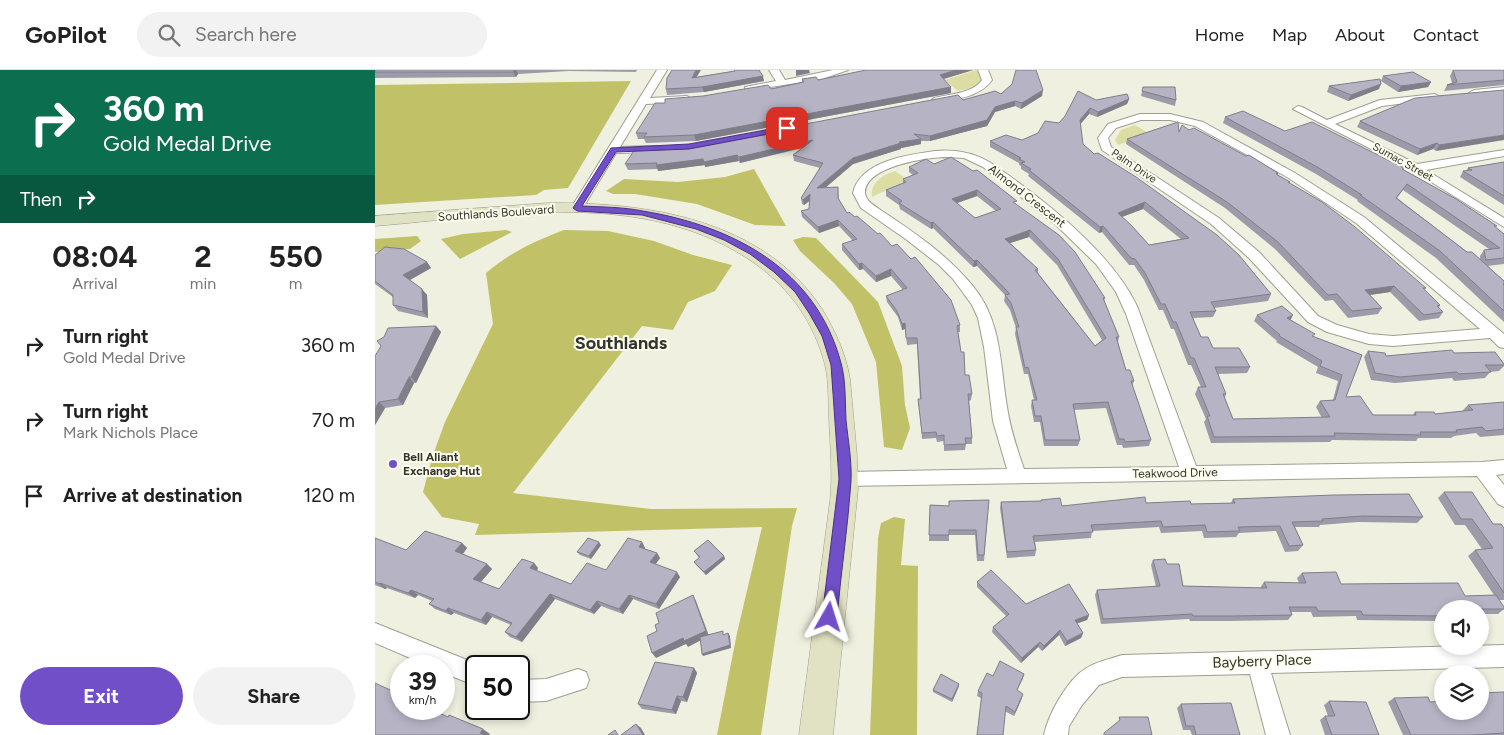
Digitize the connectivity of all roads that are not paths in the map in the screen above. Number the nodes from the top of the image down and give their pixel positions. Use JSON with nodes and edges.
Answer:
{"nodes":[{"id":1,"x":662,"y":70,"type":"edge"},
{"id":2,"x":773,"y":70,"type":"edge"},
{"id":3,"x":843,"y":70,"type":"edge"},
{"id":4,"x":983,"y":70,"type":"edge"},
{"id":5,"x":782,"y":83,"type":"junction"},
{"id":6,"x":1504,"y":90,"type":"edge"},
{"id":7,"x":733,"y":91,"type":"edge"},
{"id":8,"x":1463,"y":94,"type":"edge"},
{"id":9,"x":1447,"y":96,"type":"edge"},
{"id":10,"x":696,"y":98,"type":"edge"},
{"id":11,"x":644,"y":101,"type":"junction"},
{"id":12,"x":925,"y":102,"type":"edge"},
{"id":13,"x":1298,"y":109,"type":"dead end"},
{"id":14,"x":1328,"y":123,"type":"junction"},
{"id":15,"x":669,"y":148,"type":"edge"},
{"id":16,"x":614,"y":150,"type":"junction"},
{"id":17,"x":1504,"y":153,"type":"edge"},
{"id":18,"x":1416,"y":168,"type":"junction"},
{"id":19,"x":577,"y":208,"type":"junction"},
{"id":20,"x":375,"y":221,"type":"edge"},
{"id":21,"x":1504,"y":223,"type":"edge"},
{"id":22,"x":1494,"y":333,"type":"junction"},
{"id":23,"x":1504,"y":343,"type":"edge"},
{"id":24,"x":1504,"y":467,"type":"edge"},
{"id":25,"x":1482,"y":470,"type":"junction"},
{"id":26,"x":1190,"y":473,"type":"junction"},
{"id":27,"x":1018,"y":476,"type":"junction"},
{"id":28,"x":845,"y":479,"type":"junction"},
{"id":29,"x":1504,"y":499,"type":"edge"},
{"id":30,"x":375,"y":633,"type":"edge"},
{"id":31,"x":1504,"y":656,"type":"edge"},
{"id":32,"x":1257,"y":661,"type":"junction"},
{"id":33,"x":465,"y":670,"type":"edge"},
{"id":34,"x":578,"y":680,"type":"dead end"},
{"id":35,"x":530,"y":690,"type":"edge"},
{"id":36,"x":816,"y":735,"type":"edge"},
{"id":37,"x":1056,"y":735,"type":"edge"},
{"id":38,"x":1278,"y":735,"type":"edge"}],
"edges":[{"from":1,"to":11,"type":"street"},
{"from":2,"to":5,"type":"street"},
{"from":3,"to":5,"type":"street"},
{"from":4,"to":12,"type":"street"},
{"from":5,"to":7,"type":"street"},
{"from":6,"to":8,"type":"street"},
{"from":9,"to":14,"type":"street"},
{"from":10,"to":11,"type":"street"},
{"from":11,"to":16,"type":"street"},
{"from":13,"to":14,"type":"street","name":"Sumac Street"},
{"from":14,"to":18,"type":"street","name":"Sumac Street"},
{"from":15,"to":16,"type":"street"},
{"from":16,"to":19,"type":"street"},
{"from":17,"to":18,"type":"street"},
{"from":18,"to":21,"type":"street","name":"Sumac Street"},
{"from":19,"to":20,"type":"main road","name":"Southlands Boulevard"},
{"from":19,"to":28,"type":"main road","name":"Southlands Boulevard"},
{"from":22,"to":22,"type":"street","name":"Palm Drive"},
{"from":22,"to":23,"type":"street","name":"Palm Drive"},
{"from":24,"to":25,"type":"street","name":"Teakwood Drive"},
{"from":25,"to":26,"type":"street","name":"Teakwood Drive"},
{"from":25,"to":29,"type":"street"},
{"from":26,"to":27,"type":"street","name":"Teakwood Drive"},
{"from":26,"to":27,"type":"street","name":"Almond Crescent"},
{"from":27,"to":28,"type":"street","name":"Teakwood Drive"},
{"from":28,"to":36,"type":"main road","name":"Southlands Boulevard"},
{"from":30,"to":33,"type":"street"},
{"from":31,"to":32,"type":"street","name":"Bayberry Place"},
{"from":32,"to":37,"type":"street","name":"Bayberry Place"},
{"from":32,"to":38,"type":"street"},
{"from":34,"to":35,"type":"street"}]}
